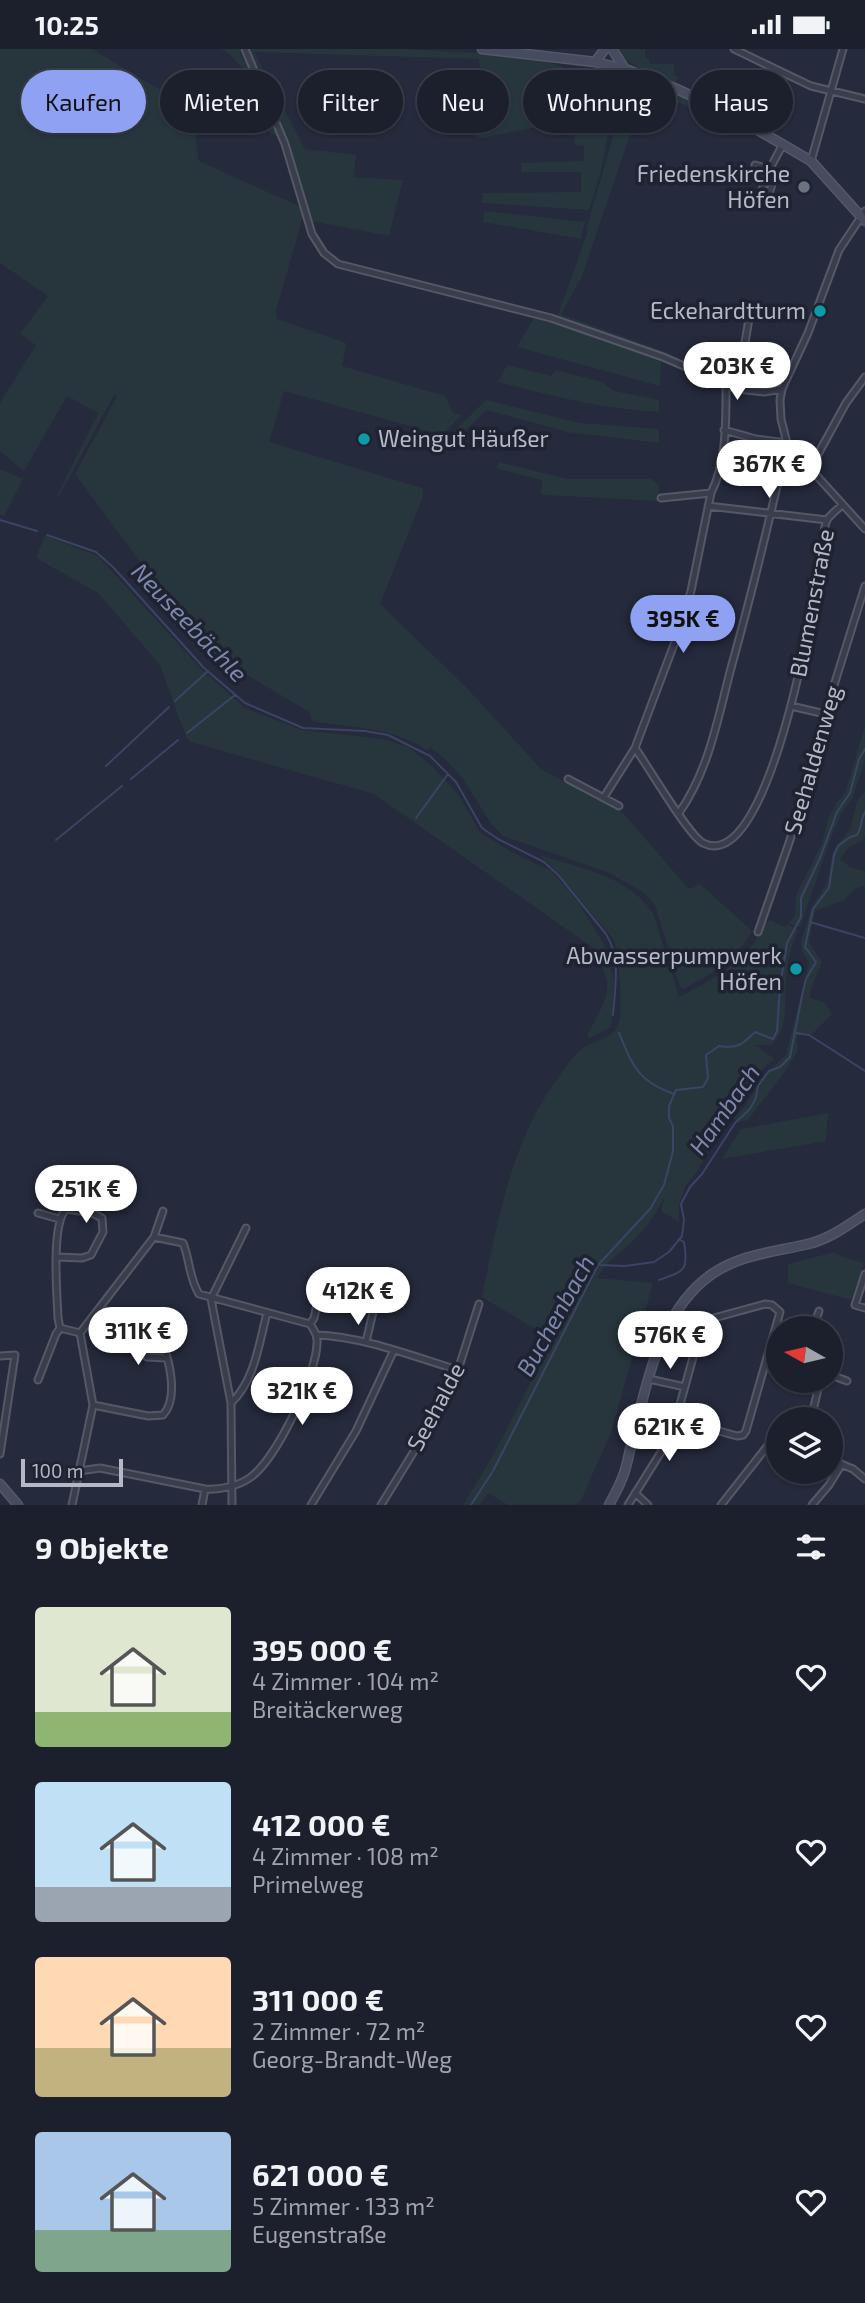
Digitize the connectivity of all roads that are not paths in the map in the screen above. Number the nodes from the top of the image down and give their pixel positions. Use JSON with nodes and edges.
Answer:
{"nodes":[{"id":1,"x":245,"y":49,"type":"edge"},
{"id":2,"x":482,"y":49,"type":"edge"},
{"id":3,"x":594,"y":49,"type":"edge"},
{"id":4,"x":605,"y":49,"type":"edge"},
{"id":5,"x":612,"y":49,"type":"edge"},
{"id":6,"x":734,"y":49,"type":"edge"},
{"id":7,"x":843,"y":49,"type":"edge"},
{"id":8,"x":595,"y":62,"type":"junction"},
{"id":9,"x":625,"y":69,"type":"junction"},
{"id":10,"x":831,"y":90,"type":"junction"},
{"id":11,"x":865,"y":99,"type":"edge"},
{"id":12,"x":783,"y":144,"type":"junction"},
{"id":13,"x":811,"y":161,"type":"junction"},
{"id":14,"x":755,"y":165,"type":"dead end"},
{"id":15,"x":769,"y":171,"type":"junction"},
{"id":16,"x":864,"y":216,"type":"edge"},
{"id":17,"x":750,"y":313,"type":"dead end"},
{"id":18,"x":865,"y":377,"type":"edge"},
{"id":19,"x":726,"y":385,"type":"junction"},
{"id":20,"x":737,"y":389,"type":"junction"},
{"id":21,"x":782,"y":389,"type":"junction"},
{"id":22,"x":724,"y":430,"type":"junction"},
{"id":23,"x":787,"y":443,"type":"junction"},
{"id":24,"x":809,"y":467,"type":"junction"},
{"id":25,"x":711,"y":493,"type":"junction"},
{"id":26,"x":661,"y":498,"type":"dead end"},
{"id":27,"x":842,"y":505,"type":"junction"},
{"id":28,"x":708,"y":506,"type":"junction"},
{"id":29,"x":771,"y":514,"type":"junction"},
{"id":30,"x":828,"y":520,"type":"junction"},
{"id":31,"x":865,"y":530,"type":"edge"},
{"id":32,"x":865,"y":586,"type":"edge"},
{"id":33,"x":791,"y":706,"type":"junction"},
{"id":34,"x":825,"y":714,"type":"junction"},
{"id":35,"x":635,"y":748,"type":"junction"},
{"id":36,"x":568,"y":779,"type":"dead end"},
{"id":37,"x":604,"y":797,"type":"junction"},
{"id":38,"x":619,"y":806,"type":"dead end"},
{"id":39,"x":679,"y":813,"type":"junction"},
{"id":40,"x":758,"y":932,"type":"dead end"},
{"id":41,"x":163,"y":1211,"type":"dead end"},
{"id":42,"x":38,"y":1213,"type":"dead end"},
{"id":43,"x":865,"y":1214,"type":"edge"},
{"id":44,"x":59,"y":1219,"type":"junction"},
{"id":45,"x":246,"y":1228,"type":"dead end"},
{"id":46,"x":154,"y":1237,"type":"junction"},
{"id":47,"x":57,"y":1257,"type":"junction"},
{"id":48,"x":865,"y":1274,"type":"edge"},
{"id":49,"x":381,"y":1277,"type":"dead end"},
{"id":50,"x":212,"y":1299,"type":"junction"},
{"id":51,"x":318,"y":1300,"type":"dead end"},
{"id":52,"x":479,"y":1304,"type":"dead end"},
{"id":53,"x":865,"y":1308,"type":"edge"},
{"id":54,"x":819,"y":1311,"type":"dead end"},
{"id":55,"x":267,"y":1313,"type":"junction"},
{"id":56,"x":817,"y":1316,"type":"edge"},
{"id":57,"x":310,"y":1324,"type":"junction"},
{"id":58,"x":60,"y":1328,"type":"junction"},
{"id":59,"x":80,"y":1333,"type":"junction"},
{"id":60,"x":316,"y":1335,"type":"junction"},
{"id":61,"x":366,"y":1342,"type":"junction"},
{"id":62,"x":393,"y":1352,"type":"junction"},
{"id":63,"x":0,"y":1356,"type":"edge"},
{"id":64,"x":166,"y":1358,"type":"junction"},
{"id":65,"x":458,"y":1370,"type":"junction"},
{"id":66,"x":649,"y":1379,"type":"junction"},
{"id":67,"x":38,"y":1380,"type":"dead end"},
{"id":68,"x":844,"y":1380,"type":"edge"},
{"id":69,"x":848,"y":1381,"type":"dead end"},
{"id":70,"x":685,"y":1387,"type":"junction"},
{"id":71,"x":231,"y":1403,"type":"junction"},
{"id":72,"x":93,"y":1405,"type":"junction"},
{"id":73,"x":676,"y":1419,"type":"junction"},
{"id":74,"x":766,"y":1448,"type":"edge"},
{"id":75,"x":0,"y":1454,"type":"edge"},
{"id":76,"x":843,"y":1465,"type":"edge"},
{"id":77,"x":79,"y":1471,"type":"junction"},
{"id":78,"x":865,"y":1479,"type":"edge"},
{"id":79,"x":0,"y":1484,"type":"edge"},
{"id":80,"x":830,"y":1484,"type":"edge"},
{"id":81,"x":232,"y":1485,"type":"junction"},
{"id":82,"x":205,"y":1489,"type":"junction"},
{"id":83,"x":635,"y":1493,"type":"junction"},
{"id":84,"x":18,"y":1505,"type":"edge"},
{"id":85,"x":72,"y":1505,"type":"edge"},
{"id":86,"x":202,"y":1505,"type":"edge"},
{"id":87,"x":232,"y":1505,"type":"edge"},
{"id":88,"x":311,"y":1505,"type":"edge"},
{"id":89,"x":380,"y":1505,"type":"edge"},
{"id":90,"x":608,"y":1505,"type":"edge"},
{"id":91,"x":628,"y":1505,"type":"edge"},
{"id":92,"x":648,"y":1505,"type":"edge"},
{"id":93,"x":721,"y":1505,"type":"edge"},
{"id":94,"x":812,"y":1505,"type":"edge"}],
"edges":[{"from":1,"to":19,"type":"street"},
{"from":2,"to":8,"type":"street"},
{"from":3,"to":8,"type":"street"},
{"from":4,"to":8,"type":"street"},
{"from":5,"to":9,"type":"street"},
{"from":6,"to":10,"type":"street"},
{"from":7,"to":10,"type":"street"},
{"from":8,"to":9,"type":"street"},
{"from":9,"to":12,"type":"street"},
{"from":10,"to":11,"type":"street"},
{"from":10,"to":13,"type":"street"},
{"from":12,"to":13,"type":"street"},
{"from":12,"to":15,"type":"street"},
{"from":13,"to":16,"type":"street"},
{"from":14,"to":15,"type":"street"},
{"from":15,"to":15,"type":"street"},
{"from":16,"to":21,"type":"street"},
{"from":17,"to":20,"type":"street"},
{"from":18,"to":24,"type":"street"},
{"from":19,"to":20,"type":"street"},
{"from":19,"to":22,"type":"street"},
{"from":20,"to":21,"type":"street"},
{"from":21,"to":23,"type":"street"},
{"from":22,"to":23,"type":"street"},
{"from":22,"to":25,"type":"street"},
{"from":23,"to":24,"type":"street"},
{"from":23,"to":29,"type":"street"},
{"from":24,"to":27,"type":"street"},
{"from":25,"to":26,"type":"street"},
{"from":25,"to":28,"type":"street"},
{"from":27,"to":30,"type":"street","name":"Blumenstraße"},
{"from":27,"to":31,"type":"street"},
{"from":28,"to":29,"type":"street"},
{"from":28,"to":35,"type":"street"},
{"from":29,"to":30,"type":"street"},
{"from":29,"to":39,"type":"street"},
{"from":30,"to":33,"type":"street","name":"Blumenstraße"},
{"from":32,"to":34,"type":"street","name":"Seehaldenweg"},
{"from":33,"to":34,"type":"street","name":"Blumenstraße"},
{"from":33,"to":39,"type":"street","name":"Blumenstraße"},
{"from":34,"to":40,"type":"street","name":"Seehaldenweg"},
{"from":35,"to":37,"type":"street"},
{"from":35,"to":39,"type":"street","name":"Blumenstraße"},
{"from":36,"to":37,"type":"street"},
{"from":37,"to":38,"type":"street"},
{"from":41,"to":46,"type":"street"},
{"from":42,"to":44,"type":"street"},
{"from":43,"to":66,"type":"street"},
{"from":44,"to":47,"type":"street"},
{"from":44,"to":47,"type":"street"},
{"from":45,"to":50,"type":"street"},
{"from":46,"to":50,"type":"street"},
{"from":46,"to":59,"type":"street"},
{"from":47,"to":58,"type":"street"},
{"from":48,"to":53,"type":"street"},
{"from":49,"to":61,"type":"street"},
{"from":50,"to":55,"type":"street"},
{"from":50,"to":71,"type":"street"},
{"from":51,"to":57,"type":"street"},
{"from":52,"to":65,"type":"street","name":"Seehalde"},
{"from":54,"to":56,"type":"street"},
{"from":55,"to":57,"type":"street"},
{"from":55,"to":71,"type":"street"},
{"from":57,"to":60,"type":"street"},
{"from":58,"to":59,"type":"street"},
{"from":58,"to":67,"type":"street"},
{"from":59,"to":72,"type":"street"},
{"from":60,"to":61,"type":"street"},
{"from":60,"to":81,"type":"street"},
{"from":61,"to":62,"type":"street"},
{"from":62,"to":65,"type":"street"},
{"from":62,"to":88,"type":"street"},
{"from":63,"to":75,"type":"street"},
{"from":64,"to":64,"type":"street"},
{"from":64,"to":72,"type":"street"},
{"from":65,"to":89,"type":"street","name":"Seehalde"},
{"from":66,"to":70,"type":"street"},
{"from":66,"to":90,"type":"street"},
{"from":68,"to":69,"type":"street"},
{"from":70,"to":73,"type":"street"},
{"from":70,"to":73,"type":"street"},
{"from":71,"to":81,"type":"street"},
{"from":72,"to":77,"type":"street"},
{"from":73,"to":83,"type":"street"},
{"from":74,"to":93,"type":"street"},
{"from":76,"to":78,"type":"street"},
{"from":77,"to":82,"type":"street"},
{"from":77,"to":85,"type":"street"},
{"from":79,"to":84,"type":"street"},
{"from":80,"to":94,"type":"street"},
{"from":81,"to":82,"type":"street"},
{"from":81,"to":87,"type":"street"},
{"from":82,"to":86,"type":"street"},
{"from":83,"to":91,"type":"street"},
{"from":83,"to":92,"type":"street"}]}
